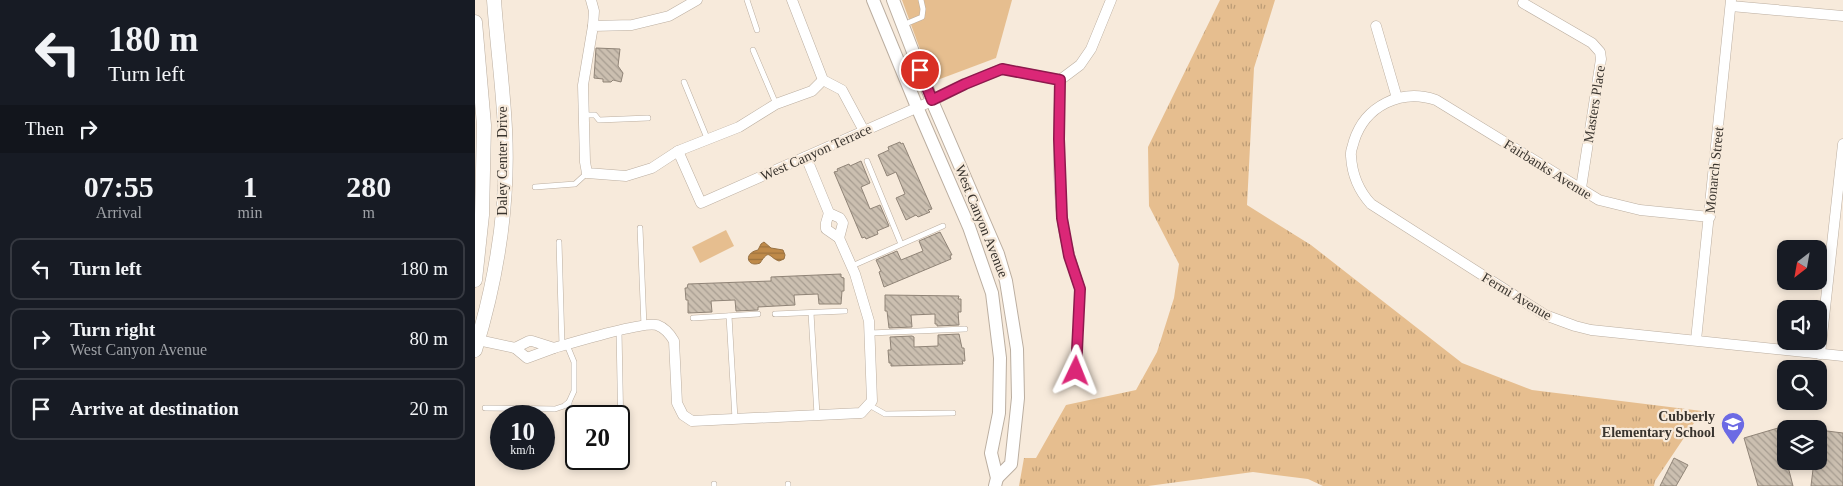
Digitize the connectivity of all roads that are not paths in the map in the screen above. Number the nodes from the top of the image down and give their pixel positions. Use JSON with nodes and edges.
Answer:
{"nodes":[{"id":1,"x":493,"y":0,"type":"edge"},
{"id":2,"x":591,"y":0,"type":"edge"},
{"id":3,"x":697,"y":0,"type":"edge"},
{"id":4,"x":747,"y":0,"type":"edge"},
{"id":5,"x":793,"y":0,"type":"edge"},
{"id":6,"x":873,"y":0,"type":"edge"},
{"id":7,"x":893,"y":0,"type":"edge"},
{"id":8,"x":921,"y":0,"type":"edge"},
{"id":9,"x":1110,"y":0,"type":"edge"},
{"id":10,"x":1523,"y":3,"type":"dead end"},
{"id":11,"x":1731,"y":3,"type":"edge"},
{"id":12,"x":1843,"y":16,"type":"edge"},
{"id":13,"x":475,"y":22,"type":"edge"},
{"id":14,"x":903,"y":25,"type":"junction"},
{"id":15,"x":593,"y":26,"type":"junction"},
{"id":16,"x":1376,"y":26,"type":"dead end"},
{"id":17,"x":757,"y":30,"type":"dead end"},
{"id":18,"x":753,"y":50,"type":"dead end"},
{"id":19,"x":823,"y":80,"type":"junction"},
{"id":20,"x":1060,"y":80,"type":"junction"},
{"id":21,"x":684,"y":82,"type":"dead end"},
{"id":22,"x":1397,"y":98,"type":"junction"},
{"id":23,"x":932,"y":100,"type":"junction"},
{"id":24,"x":776,"y":104,"type":"junction"},
{"id":25,"x":917,"y":107,"type":"junction"},
{"id":26,"x":584,"y":115,"type":"junction"},
{"id":27,"x":647,"y":118,"type":"dead end"},
{"id":28,"x":864,"y":131,"type":"junction"},
{"id":29,"x":707,"y":138,"type":"junction"},
{"id":30,"x":1843,"y":144,"type":"edge"},
{"id":31,"x":678,"y":151,"type":"junction"},
{"id":32,"x":806,"y":157,"type":"junction"},
{"id":33,"x":867,"y":161,"type":"dead end"},
{"id":34,"x":587,"y":173,"type":"junction"},
{"id":35,"x":535,"y":187,"type":"dead end"},
{"id":36,"x":1581,"y":188,"type":"junction"},
{"id":37,"x":829,"y":213,"type":"junction"},
{"id":38,"x":1710,"y":216,"type":"junction"},
{"id":39,"x":943,"y":226,"type":"dead end"},
{"id":40,"x":640,"y":228,"type":"dead end"},
{"id":41,"x":839,"y":238,"type":"junction"},
{"id":42,"x":559,"y":242,"type":"dead end"},
{"id":43,"x":901,"y":244,"type":"junction"},
{"id":44,"x":851,"y":266,"type":"junction"},
{"id":45,"x":475,"y":280,"type":"edge"},
{"id":46,"x":1080,"y":289,"type":"joint"},
{"id":47,"x":845,"y":311,"type":"dead end"},
{"id":48,"x":811,"y":313,"type":"junction"},
{"id":49,"x":758,"y":314,"type":"dead end"},
{"id":50,"x":775,"y":314,"type":"dead end"},
{"id":51,"x":729,"y":316,"type":"junction"},
{"id":52,"x":693,"y":318,"type":"dead end"},
{"id":53,"x":644,"y":326,"type":"junction"},
{"id":54,"x":965,"y":329,"type":"dead end"},
{"id":55,"x":619,"y":330,"type":"junction"},
{"id":56,"x":870,"y":333,"type":"junction"},
{"id":57,"x":1696,"y":340,"type":"junction"},
{"id":58,"x":477,"y":345,"type":"edge"},
{"id":59,"x":561,"y":346,"type":"junction"},
{"id":60,"x":515,"y":348,"type":"junction"},
{"id":61,"x":1820,"y":354,"type":"junction"},
{"id":62,"x":1843,"y":356,"type":"edge"},
{"id":63,"x":1076,"y":371,"type":"dead end"},
{"id":64,"x":569,"y":402,"type":"junction"},
{"id":65,"x":569,"y":405,"type":"edge"},
{"id":66,"x":620,"y":405,"type":"edge"},
{"id":67,"x":869,"y":405,"type":"junction"},
{"id":68,"x":485,"y":408,"type":"dead end"},
{"id":69,"x":953,"y":413,"type":"dead end"},
{"id":70,"x":817,"y":415,"type":"junction"},
{"id":71,"x":735,"y":419,"type":"junction"},
{"id":72,"x":996,"y":482,"type":"edge"}],
"edges":[{"from":1,"to":58,"type":"main road","name":"Daley Center Drive"},
{"from":2,"to":15,"type":"street"},
{"from":3,"to":15,"type":"street"},
{"from":4,"to":17,"type":"lane"},
{"from":5,"to":19,"type":"street"},
{"from":6,"to":25,"type":"street","name":"West Canyon Avenue"},
{"from":7,"to":14,"type":"street","name":"West Canyon Avenue"},
{"from":8,"to":14,"type":"lane"},
{"from":9,"to":20,"type":"street"},
{"from":10,"to":36,"type":"street","name":"Masters Place"},
{"from":11,"to":12,"type":"street"},
{"from":11,"to":38,"type":"street","name":"Monarch Street"},
{"from":13,"to":45,"type":"main road","name":"Daley Center Drive"},
{"from":14,"to":23,"type":"street","name":"West Canyon Avenue"},
{"from":15,"to":26,"type":"street"},
{"from":16,"to":22,"type":"street"},
{"from":18,"to":24,"type":"lane"},
{"from":19,"to":24,"type":"street"},
{"from":19,"to":28,"type":"street"},
{"from":20,"to":23,"type":"street","name":"West Canyon Terrace"},
{"from":20,"to":46,"type":"street"},
{"from":21,"to":29,"type":"lane"},
{"from":22,"to":36,"type":"street","name":"Fairbanks Avenue"},
{"from":22,"to":57,"type":"street","name":"Fermi Avenue"},
{"from":23,"to":25,"type":"street","name":"West Canyon Terrace"},
{"from":23,"to":72,"type":"street","name":"West Canyon Avenue"},
{"from":24,"to":29,"type":"street"},
{"from":25,"to":28,"type":"street","name":"West Canyon Terrace"},
{"from":25,"to":72,"type":"street","name":"West Canyon Avenue"},
{"from":26,"to":27,"type":"lane"},
{"from":26,"to":34,"type":"street"},
{"from":28,"to":32,"type":"street","name":"West Canyon Terrace"},
{"from":29,"to":31,"type":"street"},
{"from":30,"to":61,"type":"street"},
{"from":31,"to":32,"type":"street","name":"West Canyon Terrace"},
{"from":31,"to":34,"type":"street"},
{"from":32,"to":37,"type":"street"},
{"from":33,"to":43,"type":"lane"},
{"from":34,"to":35,"type":"lane"},
{"from":36,"to":38,"type":"street","name":"Fairbanks Avenue"},
{"from":37,"to":41,"type":"street"},
{"from":37,"to":41,"type":"street"},
{"from":38,"to":57,"type":"street","name":"Monarch Street"},
{"from":39,"to":43,"type":"lane"},
{"from":40,"to":53,"type":"lane"},
{"from":41,"to":44,"type":"street"},
{"from":42,"to":59,"type":"lane"},
{"from":43,"to":44,"type":"lane"},
{"from":44,"to":56,"type":"street"},
{"from":46,"to":63,"type":"lane"},
{"from":47,"to":48,"type":"lane"},
{"from":48,"to":50,"type":"lane"},
{"from":48,"to":70,"type":"lane"},
{"from":49,"to":51,"type":"lane"},
{"from":51,"to":52,"type":"lane"},
{"from":51,"to":71,"type":"lane"},
{"from":53,"to":55,"type":"street"},
{"from":53,"to":71,"type":"street"},
{"from":54,"to":56,"type":"lane"},
{"from":55,"to":59,"type":"street"},
{"from":55,"to":66,"type":"lane"},
{"from":56,"to":67,"type":"street"},
{"from":57,"to":61,"type":"street","name":"Fermi Avenue"},
{"from":58,"to":60,"type":"street"},
{"from":59,"to":60,"type":"street"},
{"from":59,"to":60,"type":"street"},
{"from":59,"to":64,"type":"lane"},
{"from":61,"to":62,"type":"street","name":"Fermi Avenue"},
{"from":64,"to":65,"type":"lane"},
{"from":64,"to":68,"type":"lane"},
{"from":67,"to":69,"type":"lane"},
{"from":67,"to":70,"type":"street"},
{"from":70,"to":71,"type":"street"}]}
